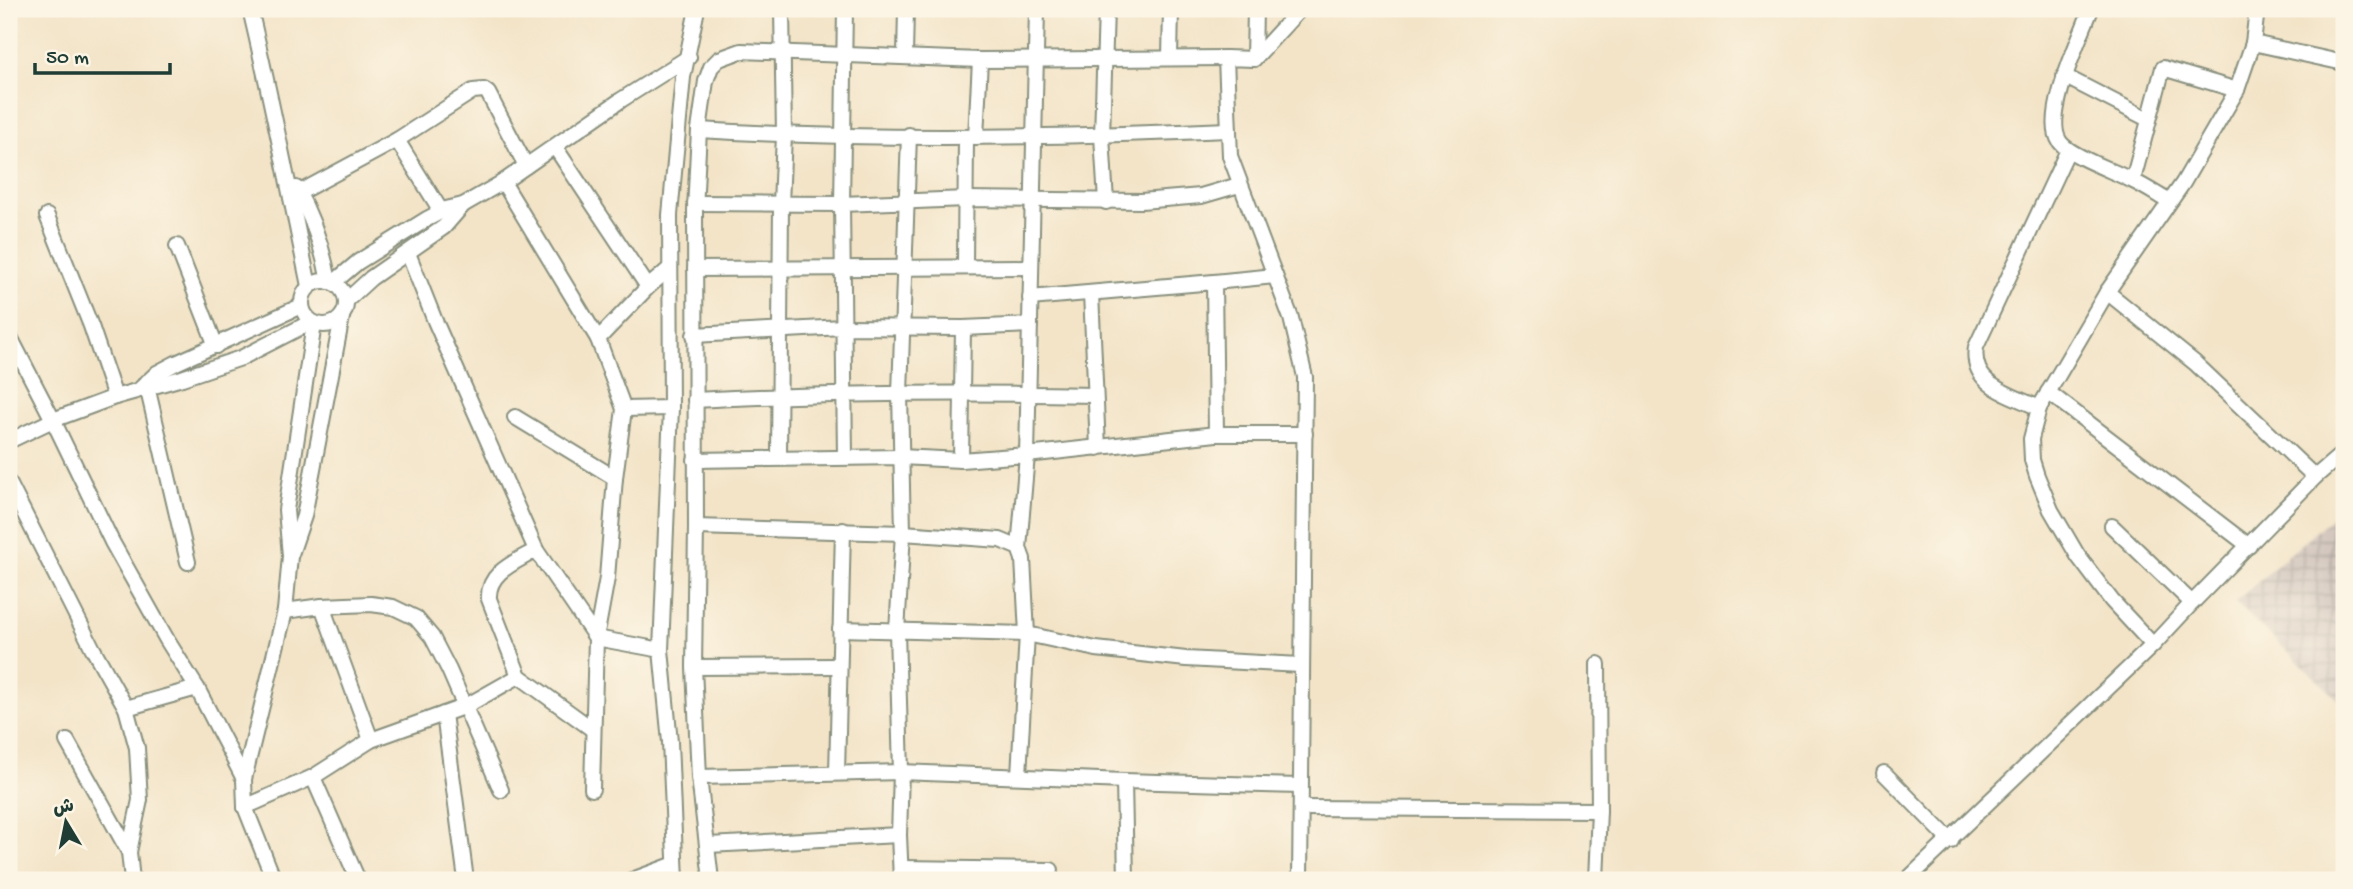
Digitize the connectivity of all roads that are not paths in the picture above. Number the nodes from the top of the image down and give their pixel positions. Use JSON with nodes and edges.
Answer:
{"nodes":[{"id":1,"x":250,"y":9,"type":"edge"},
{"id":2,"x":697,"y":9,"type":"edge"},
{"id":3,"x":782,"y":9,"type":"edge"},
{"id":4,"x":845,"y":9,"type":"edge"},
{"id":5,"x":906,"y":9,"type":"edge"},
{"id":6,"x":1037,"y":9,"type":"edge"},
{"id":7,"x":1106,"y":9,"type":"edge"},
{"id":8,"x":1171,"y":9,"type":"edge"},
{"id":9,"x":1255,"y":9,"type":"edge"},
{"id":10,"x":1300,"y":9,"type":"edge"},
{"id":11,"x":2081,"y":9,"type":"edge"},
{"id":12,"x":2091,"y":9,"type":"edge"},
{"id":13,"x":2257,"y":9,"type":"edge"},
{"id":14,"x":2085,"y":24,"type":"junction"},
{"id":15,"x":2253,"y":43,"type":"junction"},
{"id":16,"x":782,"y":52,"type":"junction"},
{"id":17,"x":844,"y":54,"type":"junction"},
{"id":18,"x":905,"y":56,"type":"junction"},
{"id":19,"x":689,"y":57,"type":"junction"},
{"id":20,"x":1034,"y":58,"type":"junction"},
{"id":21,"x":1170,"y":58,"type":"junction"},
{"id":22,"x":1226,"y":58,"type":"junction"},
{"id":23,"x":1104,"y":59,"type":"junction"},
{"id":24,"x":1254,"y":59,"type":"junction"},
{"id":25,"x":980,"y":60,"type":"junction"},
{"id":26,"x":2344,"y":64,"type":"edge"},
{"id":27,"x":2064,"y":76,"type":"junction"},
{"id":28,"x":2237,"y":90,"type":"junction"},
{"id":29,"x":2148,"y":119,"type":"junction"},
{"id":30,"x":699,"y":130,"type":"junction"},
{"id":31,"x":1228,"y":130,"type":"junction"},
{"id":32,"x":784,"y":135,"type":"junction"},
{"id":33,"x":909,"y":135,"type":"junction"},
{"id":34,"x":842,"y":136,"type":"junction"},
{"id":35,"x":1035,"y":136,"type":"junction"},
{"id":36,"x":1102,"y":136,"type":"junction"},
{"id":37,"x":971,"y":137,"type":"junction"},
{"id":38,"x":397,"y":140,"type":"junction"},
{"id":39,"x":555,"y":147,"type":"junction"},
{"id":40,"x":2068,"y":150,"type":"junction"},
{"id":41,"x":526,"y":166,"type":"junction"},
{"id":42,"x":2133,"y":180,"type":"junction"},
{"id":43,"x":503,"y":182,"type":"junction"},
{"id":44,"x":1239,"y":185,"type":"junction"},
{"id":45,"x":295,"y":196,"type":"junction"},
{"id":46,"x":966,"y":199,"type":"junction"},
{"id":47,"x":1033,"y":200,"type":"junction"},
{"id":48,"x":2168,"y":201,"type":"junction"},
{"id":49,"x":1106,"y":202,"type":"junction"},
{"id":50,"x":695,"y":203,"type":"junction"},
{"id":51,"x":906,"y":203,"type":"junction"},
{"id":52,"x":781,"y":204,"type":"junction"},
{"id":53,"x":842,"y":204,"type":"junction"},
{"id":54,"x":463,"y":205,"type":"junction"},
{"id":55,"x":440,"y":211,"type":"junction"},
{"id":56,"x":47,"y":216,"type":"dead end"},
{"id":57,"x":177,"y":246,"type":"dead end"},
{"id":58,"x":408,"y":253,"type":"junction"},
{"id":59,"x":965,"y":267,"type":"junction"},
{"id":60,"x":1031,"y":267,"type":"junction"},
{"id":61,"x":842,"y":268,"type":"junction"},
{"id":62,"x":905,"y":268,"type":"junction"},
{"id":63,"x":669,"y":269,"type":"junction"},
{"id":64,"x":695,"y":269,"type":"junction"},
{"id":65,"x":782,"y":269,"type":"junction"},
{"id":66,"x":1275,"y":276,"type":"junction"},
{"id":67,"x":331,"y":282,"type":"junction"},
{"id":68,"x":1214,"y":282,"type":"junction"},
{"id":69,"x":309,"y":286,"type":"junction"},
{"id":70,"x":648,"y":287,"type":"junction"},
{"id":71,"x":2107,"y":292,"type":"junction"},
{"id":72,"x":1091,"y":293,"type":"junction"},
{"id":73,"x":1030,"y":298,"type":"junction"},
{"id":74,"x":346,"y":301,"type":"junction"},
{"id":75,"x":302,"y":306,"type":"junction"},
{"id":76,"x":342,"y":317,"type":"junction"},
{"id":77,"x":313,"y":323,"type":"junction"},
{"id":78,"x":1030,"y":326,"type":"junction"},
{"id":79,"x":843,"y":327,"type":"junction"},
{"id":80,"x":904,"y":327,"type":"junction"},
{"id":81,"x":963,"y":328,"type":"junction"},
{"id":82,"x":780,"y":330,"type":"junction"},
{"id":83,"x":9,"y":335,"type":"edge"},
{"id":84,"x":694,"y":335,"type":"junction"},
{"id":85,"x":598,"y":339,"type":"junction"},
{"id":86,"x":216,"y":346,"type":"junction"},
{"id":87,"x":144,"y":387,"type":"junction"},
{"id":88,"x":900,"y":393,"type":"junction"},
{"id":89,"x":2048,"y":393,"type":"junction"},
{"id":90,"x":844,"y":394,"type":"junction"},
{"id":91,"x":1028,"y":394,"type":"junction"},
{"id":92,"x":962,"y":395,"type":"junction"},
{"id":93,"x":1096,"y":395,"type":"junction"},
{"id":94,"x":779,"y":396,"type":"junction"},
{"id":95,"x":115,"y":397,"type":"junction"},
{"id":96,"x":695,"y":400,"type":"junction"},
{"id":97,"x":671,"y":408,"type":"junction"},
{"id":98,"x":2039,"y":408,"type":"junction"},
{"id":99,"x":624,"y":409,"type":"junction"},
{"id":100,"x":515,"y":417,"type":"dead end"},
{"id":101,"x":53,"y":420,"type":"junction"},
{"id":102,"x":1216,"y":434,"type":"junction"},
{"id":103,"x":1305,"y":434,"type":"junction"},
{"id":104,"x":9,"y":441,"type":"edge"},
{"id":105,"x":1098,"y":448,"type":"junction"},
{"id":106,"x":2344,"y":453,"type":"edge"},
{"id":107,"x":1027,"y":455,"type":"junction"},
{"id":108,"x":845,"y":457,"type":"junction"},
{"id":109,"x":900,"y":457,"type":"junction"},
{"id":110,"x":779,"y":458,"type":"junction"},
{"id":111,"x":695,"y":460,"type":"junction"},
{"id":112,"x":961,"y":460,"type":"junction"},
{"id":113,"x":2315,"y":477,"type":"junction"},
{"id":114,"x":615,"y":478,"type":"junction"},
{"id":115,"x":9,"y":484,"type":"edge"},
{"id":116,"x":2112,"y":526,"type":"dead end"},
{"id":117,"x":696,"y":527,"type":"junction"},
{"id":118,"x":843,"y":530,"type":"junction"},
{"id":119,"x":903,"y":533,"type":"junction"},
{"id":120,"x":2249,"y":546,"type":"junction"},
{"id":121,"x":1019,"y":548,"type":"junction"},
{"id":122,"x":536,"y":550,"type":"junction"},
{"id":123,"x":290,"y":556,"type":"junction"},
{"id":124,"x":188,"y":562,"type":"dead end"},
{"id":125,"x":2192,"y":603,"type":"junction"},
{"id":126,"x":322,"y":606,"type":"junction"},
{"id":127,"x":285,"y":611,"type":"junction"},
{"id":128,"x":841,"y":629,"type":"junction"},
{"id":129,"x":897,"y":631,"type":"junction"},
{"id":130,"x":1027,"y":634,"type":"junction"},
{"id":131,"x":596,"y":638,"type":"junction"},
{"id":132,"x":2153,"y":645,"type":"junction"},
{"id":133,"x":661,"y":650,"type":"junction"},
{"id":134,"x":1598,"y":664,"type":"dead end"},
{"id":135,"x":1301,"y":665,"type":"junction"},
{"id":136,"x":839,"y":666,"type":"junction"},
{"id":137,"x":694,"y":667,"type":"junction"},
{"id":138,"x":519,"y":676,"type":"junction"},
{"id":139,"x":197,"y":688,"type":"junction"},
{"id":140,"x":466,"y":706,"type":"junction"},
{"id":141,"x":126,"y":708,"type":"junction"},
{"id":142,"x":444,"y":714,"type":"junction"},
{"id":143,"x":592,"y":729,"type":"junction"},
{"id":144,"x":371,"y":740,"type":"junction"},
{"id":145,"x":67,"y":741,"type":"dead end"},
{"id":146,"x":901,"y":772,"type":"junction"},
{"id":147,"x":837,"y":773,"type":"junction"},
{"id":148,"x":1884,"y":773,"type":"dead end"},
{"id":149,"x":1019,"y":775,"type":"junction"},
{"id":150,"x":313,"y":777,"type":"junction"},
{"id":151,"x":699,"y":777,"type":"junction"},
{"id":152,"x":244,"y":779,"type":"junction"},
{"id":153,"x":1124,"y":781,"type":"junction"},
{"id":154,"x":1300,"y":786,"type":"junction"},
{"id":155,"x":592,"y":789,"type":"dead end"},
{"id":156,"x":500,"y":790,"type":"dead end"},
{"id":157,"x":245,"y":807,"type":"junction"},
{"id":158,"x":1301,"y":808,"type":"junction"},
{"id":159,"x":1599,"y":810,"type":"junction"},
{"id":160,"x":899,"y":835,"type":"junction"},
{"id":161,"x":1951,"y":841,"type":"junction"},
{"id":162,"x":708,"y":845,"type":"junction"},
{"id":163,"x":130,"y":852,"type":"junction"},
{"id":164,"x":675,"y":864,"type":"junction"},
{"id":165,"x":1051,"y":870,"type":"dead end"},
{"id":166,"x":901,"y":874,"type":"edge"},
{"id":167,"x":1911,"y":879,"type":"edge"},
{"id":168,"x":132,"y":880,"type":"edge"},
{"id":169,"x":274,"y":880,"type":"edge"},
{"id":170,"x":358,"y":880,"type":"edge"},
{"id":171,"x":466,"y":880,"type":"edge"},
{"id":172,"x":632,"y":880,"type":"edge"},
{"id":173,"x":676,"y":880,"type":"edge"},
{"id":174,"x":711,"y":880,"type":"edge"},
{"id":175,"x":1126,"y":880,"type":"edge"},
{"id":176,"x":1300,"y":880,"type":"edge"},
{"id":177,"x":1597,"y":880,"type":"edge"}],
"edges":[{"from":1,"to":45,"type":"street"},
{"from":2,"to":19,"type":"street"},
{"from":3,"to":16,"type":"street"},
{"from":4,"to":17,"type":"street"},
{"from":5,"to":18,"type":"street"},
{"from":6,"to":20,"type":"street"},
{"from":7,"to":23,"type":"street"},
{"from":8,"to":21,"type":"street"},
{"from":9,"to":24,"type":"street"},
{"from":10,"to":24,"type":"street"},
{"from":11,"to":14,"type":"street"},
{"from":12,"to":14,"type":"street"},
{"from":13,"to":15,"type":"street"},
{"from":14,"to":27,"type":"street"},
{"from":15,"to":26,"type":"street"},
{"from":15,"to":28,"type":"street"},
{"from":16,"to":17,"type":"street"},
{"from":16,"to":30,"type":"street"},
{"from":16,"to":32,"type":"street"},
{"from":17,"to":18,"type":"street"},
{"from":17,"to":34,"type":"street"},
{"from":18,"to":25,"type":"street"},
{"from":19,"to":39,"type":"street"},
{"from":19,"to":63,"type":"street"},
{"from":20,"to":23,"type":"street"},
{"from":20,"to":25,"type":"street"},
{"from":20,"to":35,"type":"street"},
{"from":21,"to":22,"type":"street"},
{"from":21,"to":23,"type":"street"},
{"from":22,"to":24,"type":"street"},
{"from":22,"to":31,"type":"street"},
{"from":23,"to":36,"type":"street"},
{"from":25,"to":37,"type":"street"},
{"from":27,"to":29,"type":"street"},
{"from":27,"to":40,"type":"street"},
{"from":28,"to":29,"type":"street"},
{"from":28,"to":48,"type":"street"},
{"from":29,"to":42,"type":"street"},
{"from":30,"to":32,"type":"street"},
{"from":30,"to":50,"type":"street"},
{"from":31,"to":36,"type":"street"},
{"from":31,"to":44,"type":"street"},
{"from":32,"to":34,"type":"street"},
{"from":32,"to":52,"type":"street"},
{"from":33,"to":34,"type":"street"},
{"from":33,"to":37,"type":"street"},
{"from":33,"to":51,"type":"street"},
{"from":34,"to":53,"type":"street"},
{"from":35,"to":36,"type":"street"},
{"from":35,"to":37,"type":"street"},
{"from":35,"to":47,"type":"street"},
{"from":36,"to":49,"type":"street"},
{"from":37,"to":46,"type":"street"},
{"from":38,"to":41,"type":"street"},
{"from":38,"to":45,"type":"street"},
{"from":38,"to":55,"type":"street"},
{"from":39,"to":41,"type":"street"},
{"from":39,"to":70,"type":"street"},
{"from":40,"to":42,"type":"street"},
{"from":40,"to":98,"type":"street"},
{"from":41,"to":43,"type":"street"},
{"from":42,"to":48,"type":"street"},
{"from":43,"to":54,"type":"street"},
{"from":43,"to":85,"type":"street"},
{"from":44,"to":49,"type":"street"},
{"from":44,"to":66,"type":"street"},
{"from":45,"to":67,"type":"street"},
{"from":45,"to":69,"type":"street"},
{"from":46,"to":47,"type":"street"},
{"from":46,"to":51,"type":"street"},
{"from":46,"to":59,"type":"street"},
{"from":47,"to":49,"type":"street"},
{"from":47,"to":60,"type":"street"},
{"from":48,"to":71,"type":"street"},
{"from":50,"to":52,"type":"street"},
{"from":50,"to":64,"type":"street"},
{"from":51,"to":53,"type":"street"},
{"from":51,"to":62,"type":"street"},
{"from":52,"to":53,"type":"street"},
{"from":52,"to":65,"type":"street"},
{"from":53,"to":61,"type":"street"},
{"from":54,"to":55,"type":"street"},
{"from":54,"to":58,"type":"street"},
{"from":55,"to":67,"type":"street"},
{"from":56,"to":95,"type":"street"},
{"from":57,"to":86,"type":"street"},
{"from":58,"to":74,"type":"street"},
{"from":58,"to":122,"type":"street"},
{"from":59,"to":60,"type":"street"},
{"from":59,"to":62,"type":"street"},
{"from":60,"to":73,"type":"street"},
{"from":61,"to":62,"type":"street"},
{"from":61,"to":65,"type":"street"},
{"from":61,"to":79,"type":"street"},
{"from":62,"to":80,"type":"street"},
{"from":63,"to":70,"type":"street"},
{"from":63,"to":97,"type":"street"},
{"from":64,"to":65,"type":"street"},
{"from":64,"to":84,"type":"street"},
{"from":65,"to":82,"type":"street"},
{"from":66,"to":68,"type":"street"},
{"from":66,"to":103,"type":"street"},
{"from":67,"to":69,"type":"street"},
{"from":67,"to":74,"type":"street"},
{"from":68,"to":72,"type":"street"},
{"from":68,"to":102,"type":"street"},
{"from":69,"to":75,"type":"street"},
{"from":70,"to":85,"type":"street"},
{"from":71,"to":89,"type":"street"},
{"from":71,"to":113,"type":"street"},
{"from":72,"to":73,"type":"street"},
{"from":72,"to":93,"type":"street"},
{"from":73,"to":78,"type":"street"},
{"from":74,"to":76,"type":"street"},
{"from":75,"to":77,"type":"street"},
{"from":75,"to":86,"type":"street"},
{"from":76,"to":77,"type":"street"},
{"from":76,"to":123,"type":"street"},
{"from":77,"to":87,"type":"street"},
{"from":77,"to":123,"type":"street"},
{"from":78,"to":81,"type":"street"},
{"from":78,"to":91,"type":"street"},
{"from":79,"to":80,"type":"street"},
{"from":79,"to":82,"type":"street"},
{"from":79,"to":90,"type":"street"},
{"from":80,"to":81,"type":"street"},
{"from":80,"to":88,"type":"street"},
{"from":81,"to":92,"type":"street"},
{"from":82,"to":84,"type":"street"},
{"from":82,"to":94,"type":"street"},
{"from":83,"to":101,"type":"street"},
{"from":84,"to":96,"type":"street"},
{"from":85,"to":99,"type":"street"},
{"from":86,"to":87,"type":"street"},
{"from":87,"to":95,"type":"street"},
{"from":87,"to":124,"type":"street"},
{"from":88,"to":90,"type":"street"},
{"from":88,"to":92,"type":"street"},
{"from":88,"to":109,"type":"street"},
{"from":89,"to":98,"type":"street"},
{"from":89,"to":120,"type":"street"},
{"from":90,"to":94,"type":"street"},
{"from":90,"to":108,"type":"street"},
{"from":91,"to":92,"type":"street"},
{"from":91,"to":93,"type":"street"},
{"from":91,"to":107,"type":"street"},
{"from":92,"to":112,"type":"street"},
{"from":93,"to":105,"type":"street"},
{"from":94,"to":96,"type":"street"},
{"from":94,"to":110,"type":"street"},
{"from":95,"to":101,"type":"street"},
{"from":96,"to":111,"type":"street"},
{"from":97,"to":99,"type":"street"},
{"from":97,"to":133,"type":"street"},
{"from":98,"to":132,"type":"street"},
{"from":99,"to":114,"type":"street"},
{"from":100,"to":114,"type":"street"},
{"from":101,"to":104,"type":"street"},
{"from":101,"to":139,"type":"street"},
{"from":102,"to":103,"type":"street"},
{"from":102,"to":105,"type":"street"},
{"from":103,"to":135,"type":"street"},
{"from":105,"to":107,"type":"street"},
{"from":106,"to":113,"type":"street"},
{"from":107,"to":112,"type":"street"},
{"from":107,"to":121,"type":"street"},
{"from":108,"to":109,"type":"street"},
{"from":108,"to":110,"type":"street"},
{"from":109,"to":112,"type":"street"},
{"from":109,"to":119,"type":"street"},
{"from":110,"to":111,"type":"street"},
{"from":111,"to":117,"type":"street"},
{"from":113,"to":120,"type":"street"},
{"from":114,"to":131,"type":"street"},
{"from":115,"to":141,"type":"street"},
{"from":116,"to":125,"type":"street"},
{"from":117,"to":118,"type":"street"},
{"from":117,"to":137,"type":"street"},
{"from":118,"to":119,"type":"street"},
{"from":118,"to":128,"type":"street"},
{"from":119,"to":121,"type":"street"},
{"from":119,"to":129,"type":"street"},
{"from":120,"to":125,"type":"street"},
{"from":121,"to":130,"type":"street"},
{"from":122,"to":131,"type":"street"},
{"from":122,"to":138,"type":"street"},
{"from":123,"to":127,"type":"street"},
{"from":125,"to":132,"type":"street"},
{"from":126,"to":127,"type":"street"},
{"from":126,"to":140,"type":"street"},
{"from":126,"to":144,"type":"street"},
{"from":127,"to":152,"type":"street"},
{"from":128,"to":129,"type":"street"},
{"from":128,"to":136,"type":"street"},
{"from":129,"to":130,"type":"street"},
{"from":129,"to":146,"type":"street"},
{"from":130,"to":135,"type":"street"},
{"from":130,"to":149,"type":"street"},
{"from":131,"to":133,"type":"street"},
{"from":131,"to":143,"type":"street"},
{"from":132,"to":161,"type":"street"},
{"from":133,"to":164,"type":"street"},
{"from":134,"to":159,"type":"street"},
{"from":135,"to":154,"type":"street"},
{"from":136,"to":137,"type":"street"},
{"from":136,"to":147,"type":"street"},
{"from":137,"to":151,"type":"street"},
{"from":138,"to":140,"type":"street"},
{"from":138,"to":143,"type":"street"},
{"from":139,"to":141,"type":"street"},
{"from":139,"to":152,"type":"street"},
{"from":140,"to":142,"type":"street"},
{"from":140,"to":156,"type":"street"},
{"from":141,"to":163,"type":"street"},
{"from":142,"to":144,"type":"street"},
{"from":142,"to":171,"type":"street"},
{"from":143,"to":155,"type":"street"},
{"from":144,"to":150,"type":"street"},
{"from":145,"to":163,"type":"street"},
{"from":146,"to":147,"type":"street"},
{"from":146,"to":149,"type":"street"},
{"from":146,"to":160,"type":"street"},
{"from":147,"to":151,"type":"street"},
{"from":148,"to":161,"type":"street"},
{"from":149,"to":153,"type":"street"},
{"from":150,"to":157,"type":"street"},
{"from":150,"to":170,"type":"street"},
{"from":151,"to":162,"type":"street"},
{"from":152,"to":157,"type":"street"},
{"from":153,"to":154,"type":"street"},
{"from":153,"to":175,"type":"street"},
{"from":154,"to":158,"type":"street"},
{"from":157,"to":169,"type":"street"},
{"from":158,"to":159,"type":"street"},
{"from":158,"to":176,"type":"street"},
{"from":159,"to":177,"type":"street"},
{"from":160,"to":162,"type":"street"},
{"from":160,"to":166,"type":"street"},
{"from":161,"to":167,"type":"street"},
{"from":162,"to":174,"type":"street"},
{"from":163,"to":168,"type":"street"},
{"from":164,"to":172,"type":"street"},
{"from":164,"to":173,"type":"street"},
{"from":165,"to":166,"type":"street"}]}
